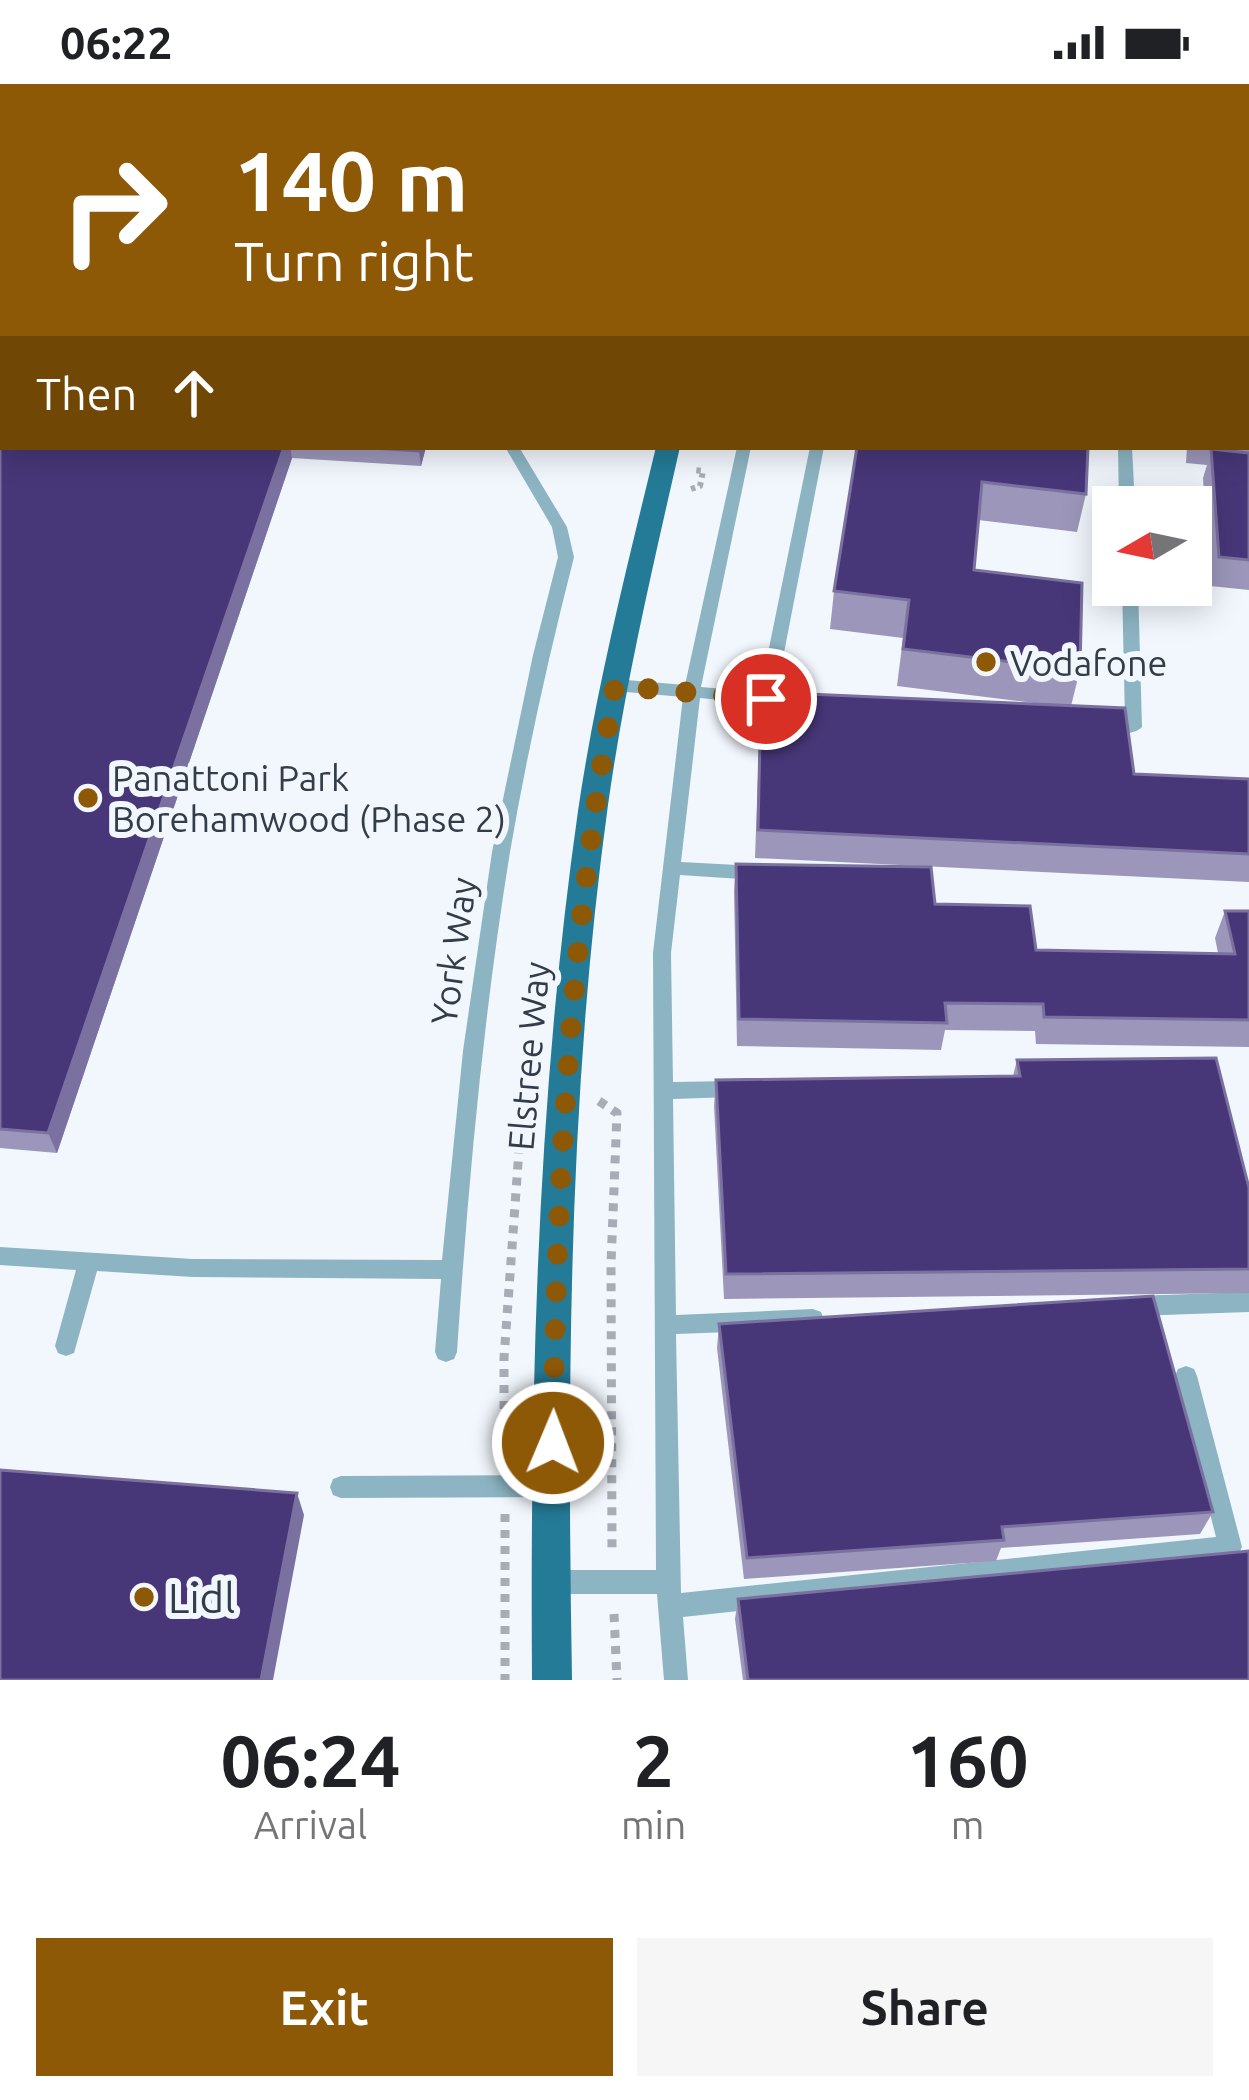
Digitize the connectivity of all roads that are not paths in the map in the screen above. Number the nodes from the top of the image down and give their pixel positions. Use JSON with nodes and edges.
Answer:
{"nodes":[{"id":1,"x":513,"y":450,"type":"edge"},
{"id":2,"x":667,"y":450,"type":"edge"},
{"id":3,"x":743,"y":450,"type":"edge"},
{"id":4,"x":816,"y":450,"type":"edge"},
{"id":5,"x":1125,"y":450,"type":"edge"},
{"id":6,"x":1126,"y":486,"type":"edge"},
{"id":7,"x":1131,"y":606,"type":"edge"},
{"id":8,"x":615,"y":686,"type":"junction"},
{"id":9,"x":692,"y":692,"type":"junction"},
{"id":10,"x":766,"y":699,"type":"junction"},
{"id":11,"x":812,"y":702,"type":"edge"},
{"id":12,"x":1088,"y":724,"type":"edge"},
{"id":13,"x":671,"y":868,"type":"junction"},
{"id":14,"x":785,"y":875,"type":"edge"},
{"id":15,"x":733,"y":1089,"type":"edge"},
{"id":16,"x":662,"y":1091,"type":"junction"},
{"id":17,"x":0,"y":1256,"type":"edge"},
{"id":18,"x":88,"y":1262,"type":"junction"},
{"id":19,"x":451,"y":1270,"type":"junction"},
{"id":20,"x":1249,"y":1302,"type":"edge"},
{"id":21,"x":1109,"y":1307,"type":"edge"},
{"id":22,"x":828,"y":1318,"type":"edge"},
{"id":23,"x":665,"y":1324,"type":"junction"},
{"id":24,"x":66,"y":1346,"type":"dead end"},
{"id":25,"x":446,"y":1352,"type":"dead end"},
{"id":26,"x":1186,"y":1376,"type":"dead end"},
{"id":27,"x":552,"y":1486,"type":"junction"},
{"id":28,"x":340,"y":1487,"type":"dead end"},
{"id":29,"x":550,"y":1582,"type":"junction"},
{"id":30,"x":670,"y":1594,"type":"junction"},
{"id":31,"x":552,"y":1680,"type":"edge"},
{"id":32,"x":676,"y":1680,"type":"edge"}],
"edges":[{"from":1,"to":19,"type":"lane","name":"York Way"},
{"from":2,"to":8,"type":"main road","name":"Elstree Way"},
{"from":3,"to":9,"type":"lane"},
{"from":4,"to":10,"type":"lane"},
{"from":5,"to":6,"type":"lane"},
{"from":7,"to":12,"type":"lane"},
{"from":8,"to":9,"type":"lane"},
{"from":8,"to":27,"type":"main road","name":"Elstree Way"},
{"from":9,"to":10,"type":"lane"},
{"from":9,"to":13,"type":"lane"},
{"from":10,"to":11,"type":"lane"},
{"from":13,"to":14,"type":"lane"},
{"from":13,"to":16,"type":"lane"},
{"from":15,"to":16,"type":"lane"},
{"from":16,"to":23,"type":"lane"},
{"from":17,"to":18,"type":"lane"},
{"from":18,"to":19,"type":"lane"},
{"from":18,"to":24,"type":"lane"},
{"from":19,"to":25,"type":"lane","name":"York Way"},
{"from":20,"to":21,"type":"lane"},
{"from":22,"to":23,"type":"lane"},
{"from":23,"to":30,"type":"lane"},
{"from":26,"to":30,"type":"lane"},
{"from":27,"to":28,"type":"lane"},
{"from":27,"to":29,"type":"main road","name":"Elstree Way"},
{"from":29,"to":30,"type":"lane"},
{"from":29,"to":31,"type":"main road","name":"Elstree Way"},
{"from":30,"to":32,"type":"lane"}]}
